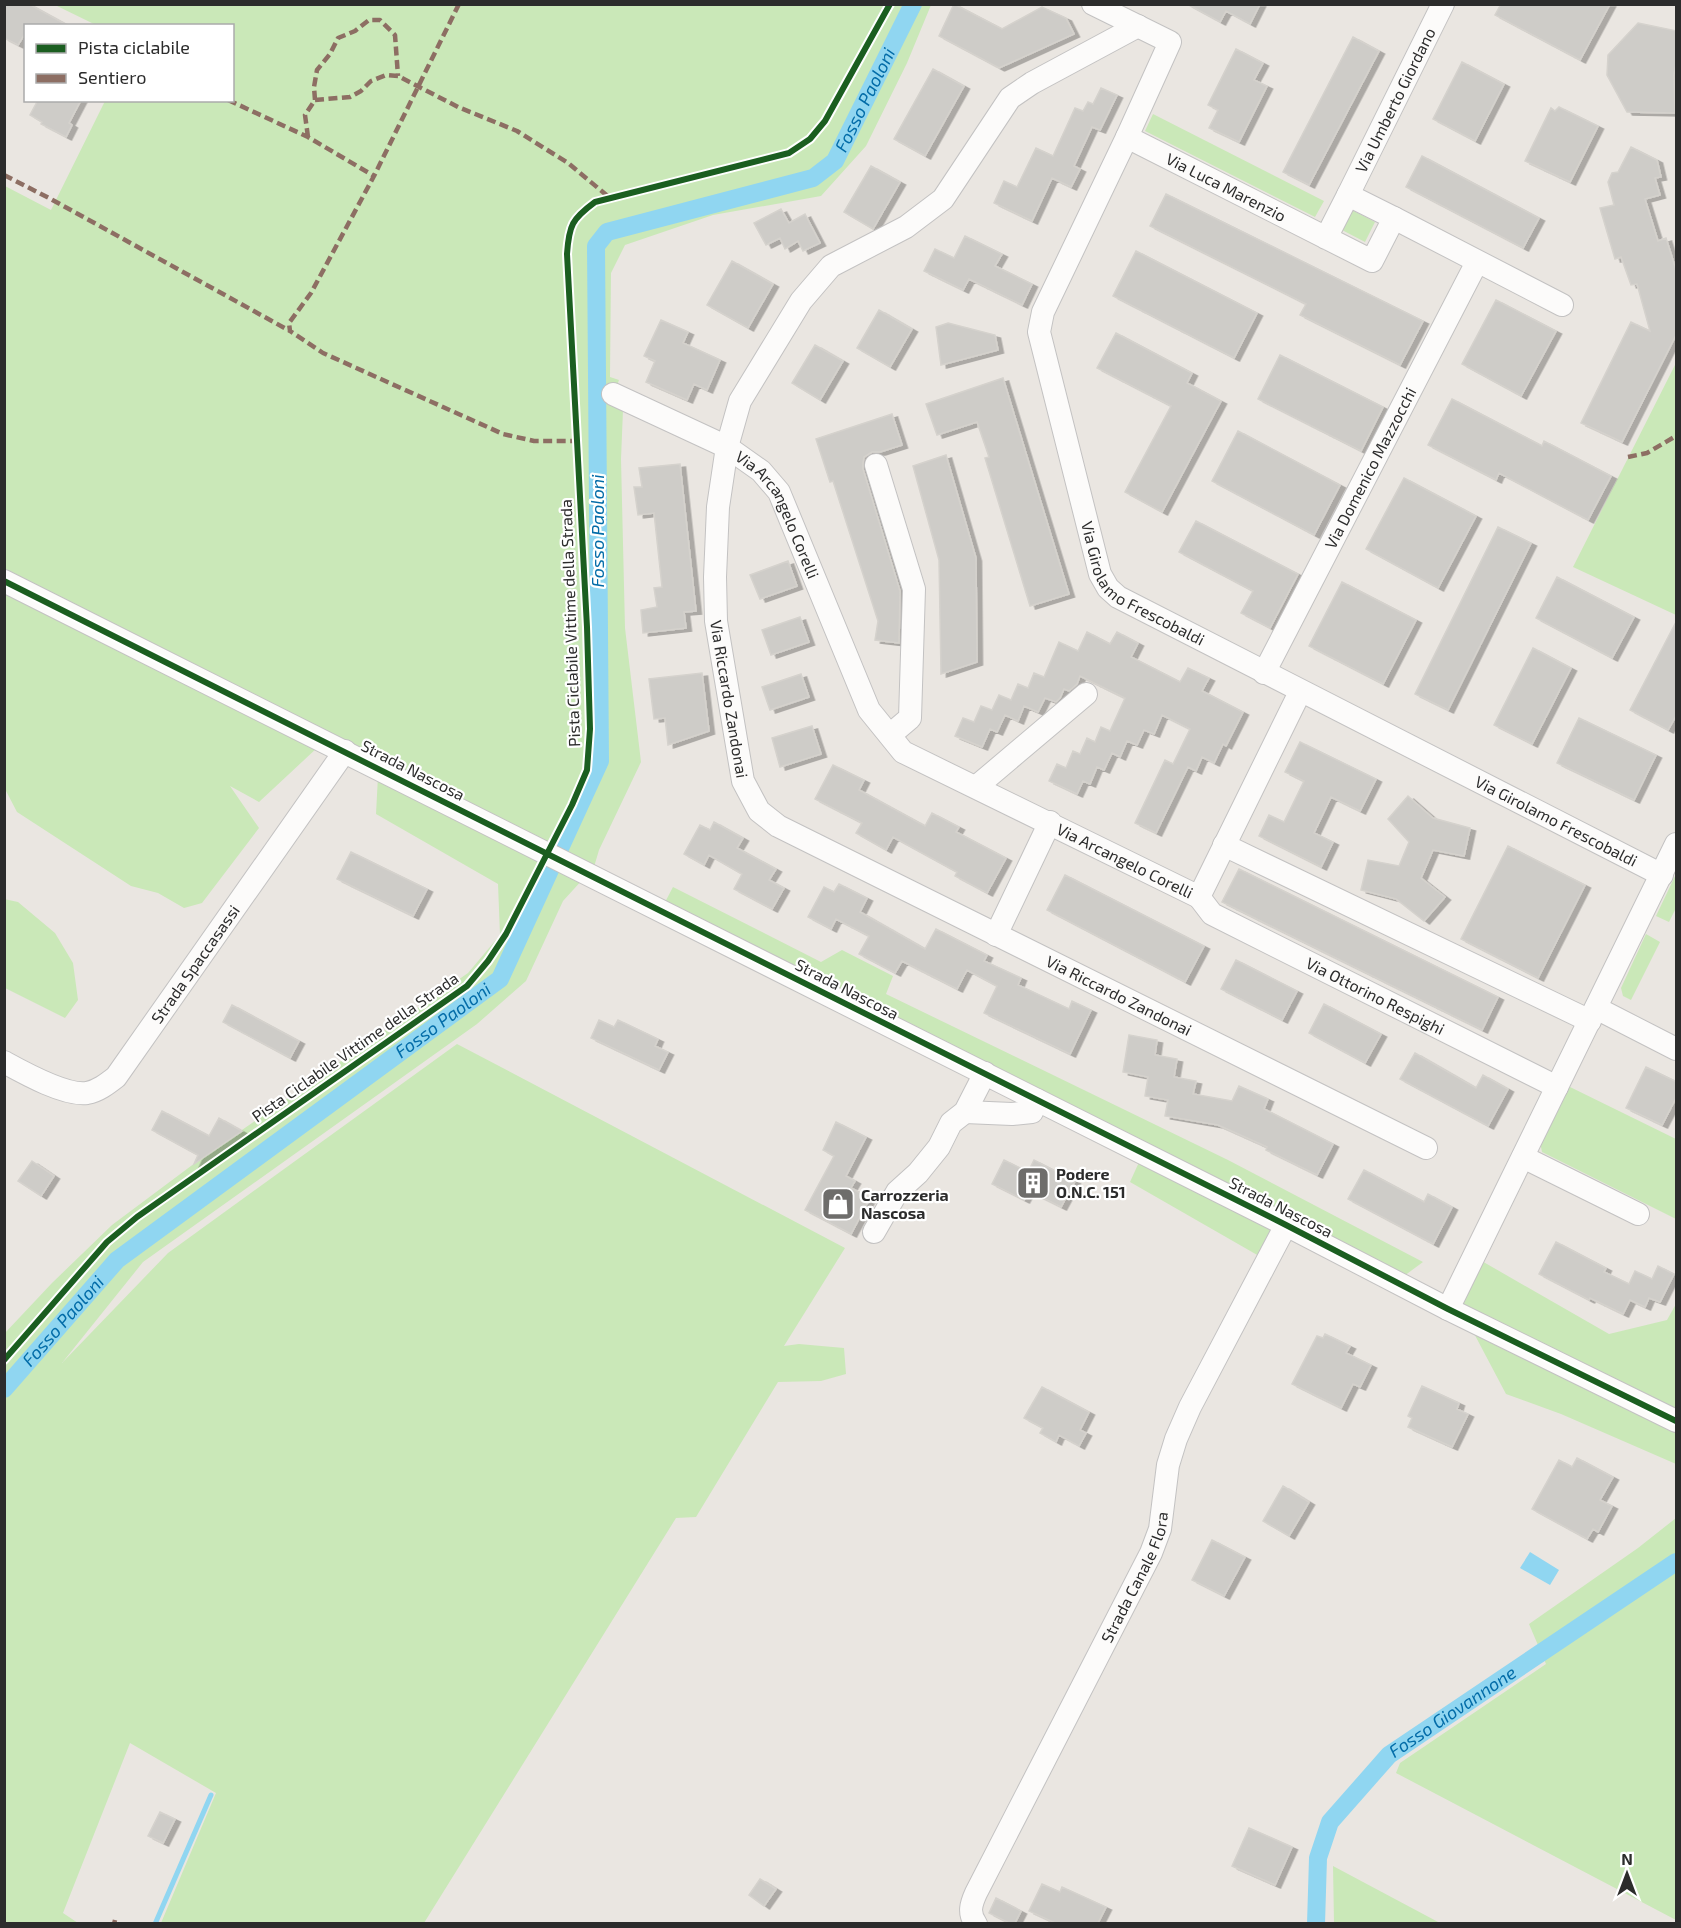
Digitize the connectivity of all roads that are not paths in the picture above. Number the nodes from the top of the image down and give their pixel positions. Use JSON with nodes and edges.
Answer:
{"nodes":[{"id":1,"x":1093,"y":4,"type":"edge"},
{"id":2,"x":1443,"y":4,"type":"edge"},
{"id":3,"x":1138,"y":26,"type":"junction"},
{"id":4,"x":1127,"y":136,"type":"junction"},
{"id":5,"x":1348,"y":195,"type":"junction"},
{"id":6,"x":1394,"y":218,"type":"junction"},
{"id":7,"x":1326,"y":238,"type":"junction"},
{"id":8,"x":1477,"y":262,"type":"junction"},
{"id":9,"x":1562,"y":305,"type":"dead end"},
{"id":10,"x":613,"y":394,"type":"dead end"},
{"id":11,"x":727,"y":447,"type":"junction"},
{"id":12,"x":876,"y":465,"type":"dead end"},
{"id":13,"x":4,"y":581,"type":"edge"},
{"id":14,"x":1264,"y":673,"type":"junction"},
{"id":15,"x":1300,"y":692,"type":"junction"},
{"id":16,"x":1086,"y":694,"type":"dead end"},
{"id":17,"x":890,"y":735,"type":"junction"},
{"id":18,"x":345,"y":751,"type":"junction"},
{"id":19,"x":976,"y":787,"type":"junction"},
{"id":20,"x":1050,"y":822,"type":"junction"},
{"id":21,"x":1677,"y":844,"type":"edge"},
{"id":22,"x":1224,"y":845,"type":"junction"},
{"id":23,"x":1662,"y":875,"type":"junction"},
{"id":24,"x":1200,"y":897,"type":"junction"},
{"id":25,"x":996,"y":935,"type":"junction"},
{"id":26,"x":1593,"y":1015,"type":"junction"},
{"id":27,"x":1677,"y":1049,"type":"edge"},
{"id":28,"x":4,"y":1062,"type":"edge"},
{"id":29,"x":984,"y":1073,"type":"junction"},
{"id":30,"x":1557,"y":1087,"type":"junction"},
{"id":31,"x":1037,"y":1100,"type":"junction"},
{"id":32,"x":965,"y":1112,"type":"junction"},
{"id":33,"x":1426,"y":1148,"type":"dead end"},
{"id":34,"x":1523,"y":1157,"type":"junction"},
{"id":35,"x":1638,"y":1214,"type":"dead end"},
{"id":36,"x":1286,"y":1225,"type":"junction"},
{"id":37,"x":874,"y":1232,"type":"dead end"},
{"id":38,"x":1448,"y":1309,"type":"junction"},
{"id":39,"x":1677,"y":1421,"type":"edge"},
{"id":40,"x":976,"y":1923,"type":"edge"}],
"edges":[{"from":1,"to":3,"type":"street"},
{"from":2,"to":5,"type":"street","name":"Via Umberto Giordano"},
{"from":3,"to":4,"type":"street","name":"Via Girolamo Frescobaldi"},
{"from":3,"to":11,"type":"street","name":"Via Riccardo Zandonai"},
{"from":4,"to":7,"type":"street","name":"Via Luca Marenzio"},
{"from":4,"to":14,"type":"street","name":"Via Girolamo Frescobaldi"},
{"from":5,"to":6,"type":"street"},
{"from":5,"to":7,"type":"street"},
{"from":6,"to":7,"type":"street","name":"Via Luca Marenzio"},
{"from":6,"to":8,"type":"street"},
{"from":8,"to":9,"type":"street"},
{"from":8,"to":14,"type":"street","name":"Via Domenico Mazzocchi"},
{"from":10,"to":11,"type":"street","name":"Via Arcangelo Corelli"},
{"from":11,"to":17,"type":"street","name":"Via Arcangelo Corelli"},
{"from":11,"to":25,"type":"street","name":"Via Riccardo Zandonai"},
{"from":12,"to":17,"type":"street"},
{"from":13,"to":18,"type":"street","name":"Strada Nascosa"},
{"from":14,"to":15,"type":"street","name":"Via Girolamo Frescobaldi"},
{"from":15,"to":22,"type":"street","name":"Via Arcangelo Corelli"},
{"from":15,"to":23,"type":"street","name":"Via Girolamo Frescobaldi"},
{"from":16,"to":19,"type":"street"},
{"from":17,"to":19,"type":"street","name":"Via Arcangelo Corelli"},
{"from":18,"to":28,"type":"street","name":"Strada Spaccasassi"},
{"from":18,"to":29,"type":"street","name":"Strada Nascosa"},
{"from":19,"to":20,"type":"street","name":"Via Arcangelo Corelli"},
{"from":20,"to":24,"type":"street","name":"Via Arcangelo Corelli"},
{"from":20,"to":25,"type":"street"},
{"from":21,"to":23,"type":"street"},
{"from":22,"to":24,"type":"street","name":"Via Arcangelo Corelli"},
{"from":22,"to":26,"type":"street"},
{"from":23,"to":26,"type":"street"},
{"from":24,"to":30,"type":"street","name":"Via Ottorino Respighi"},
{"from":25,"to":33,"type":"street","name":"Via Riccardo Zandonai"},
{"from":26,"to":27,"type":"street"},
{"from":26,"to":30,"type":"street"},
{"from":29,"to":31,"type":"street","name":"Strada Nascosa"},
{"from":29,"to":32,"type":"street"},
{"from":30,"to":34,"type":"street"},
{"from":31,"to":32,"type":"street"},
{"from":31,"to":36,"type":"street","name":"Strada Nascosa"},
{"from":32,"to":37,"type":"street"},
{"from":34,"to":35,"type":"street"},
{"from":34,"to":38,"type":"street"},
{"from":36,"to":38,"type":"street","name":"Strada Nascosa"},
{"from":36,"to":40,"type":"street","name":"Strada Canale Flora"},
{"from":38,"to":39,"type":"street","name":"Strada Nascosa"}]}
